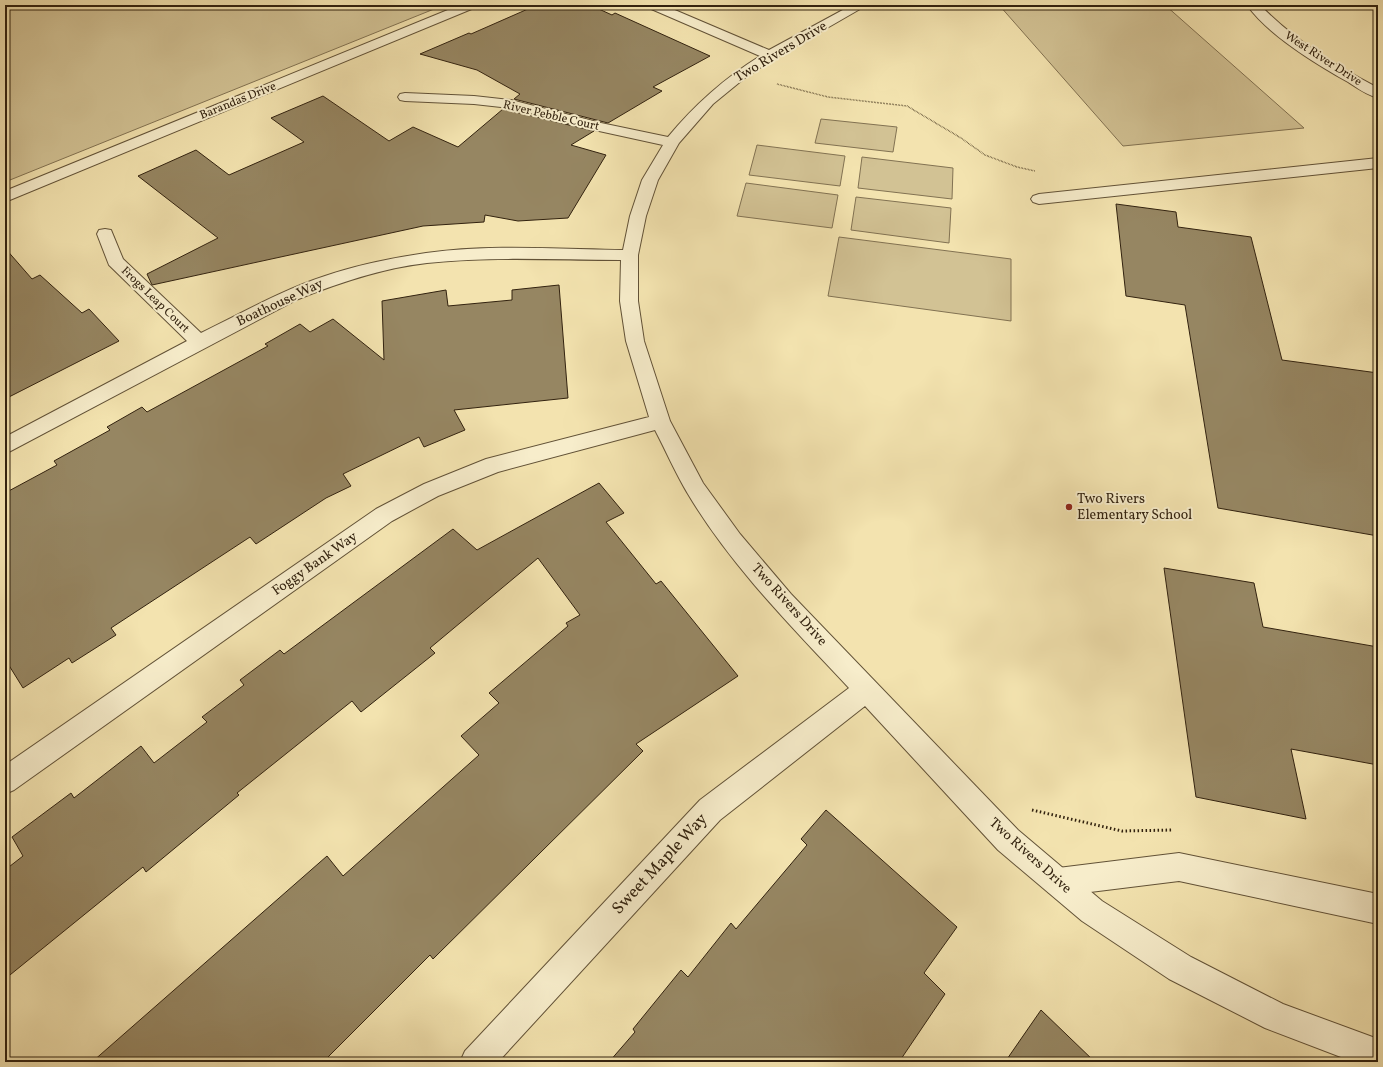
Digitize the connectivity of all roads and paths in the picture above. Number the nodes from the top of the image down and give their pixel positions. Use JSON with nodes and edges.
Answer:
{"nodes":[{"id":1,"x":470,"y":5,"type":"edge"},
{"id":2,"x":653,"y":5,"type":"edge"},
{"id":3,"x":861,"y":5,"type":"edge"},
{"id":4,"x":1253,"y":5,"type":"edge"},
{"id":5,"x":770,"y":55,"type":"junction"},
{"id":6,"x":774,"y":83,"type":"dead end"},
{"id":7,"x":1378,"y":94,"type":"edge"},
{"id":8,"x":405,"y":97,"type":"dead end"},
{"id":9,"x":672,"y":142,"type":"junction"},
{"id":10,"x":1378,"y":163,"type":"edge"},
{"id":11,"x":1037,"y":172,"type":"dead end"},
{"id":12,"x":5,"y":197,"type":"edge"},
{"id":13,"x":1039,"y":199,"type":"dead end"},
{"id":14,"x":105,"y":234,"type":"dead end"},
{"id":15,"x":630,"y":255,"type":"junction"},
{"id":16,"x":199,"y":342,"type":"junction"},
{"id":17,"x":660,"y":422,"type":"junction"},
{"id":18,"x":5,"y":446,"type":"edge"},
{"id":19,"x":867,"y":690,"type":"junction"},
{"id":20,"x":5,"y":781,"type":"edge"},
{"id":21,"x":1058,"y":882,"type":"junction"},
{"id":22,"x":1378,"y":909,"type":"edge"},
{"id":23,"x":1378,"y":1055,"type":"edge"},
{"id":24,"x":476,"y":1062,"type":"edge"}],
"edges":[{"from":1,"to":12,"type":"street","name":"Barandas Drive"},
{"from":2,"to":5,"type":"street"},
{"from":3,"to":5,"type":"street","name":"Two Rivers Drive"},
{"from":4,"to":7,"type":"street","name":"West River Drive"},
{"from":5,"to":9,"type":"street","name":"Two Rivers Drive"},
{"from":6,"to":11,"type":"path"},
{"from":8,"to":9,"type":"street","name":"River Pebble Court"},
{"from":9,"to":15,"type":"street","name":"Two Rivers Drive"},
{"from":10,"to":13,"type":"street"},
{"from":14,"to":16,"type":"street","name":"Frogs Leap Court"},
{"from":15,"to":16,"type":"street","name":"Boathouse Way"},
{"from":15,"to":17,"type":"street","name":"Two Rivers Drive"},
{"from":16,"to":18,"type":"street","name":"Boathouse Way"},
{"from":17,"to":19,"type":"street","name":"Two Rivers Drive"},
{"from":17,"to":20,"type":"street","name":"Foggy Bank Way"},
{"from":19,"to":21,"type":"street","name":"Two Rivers Drive"},
{"from":19,"to":24,"type":"street","name":"Sweet Maple Way"},
{"from":21,"to":22,"type":"street"},
{"from":21,"to":23,"type":"street","name":"Two Rivers Drive"}]}
